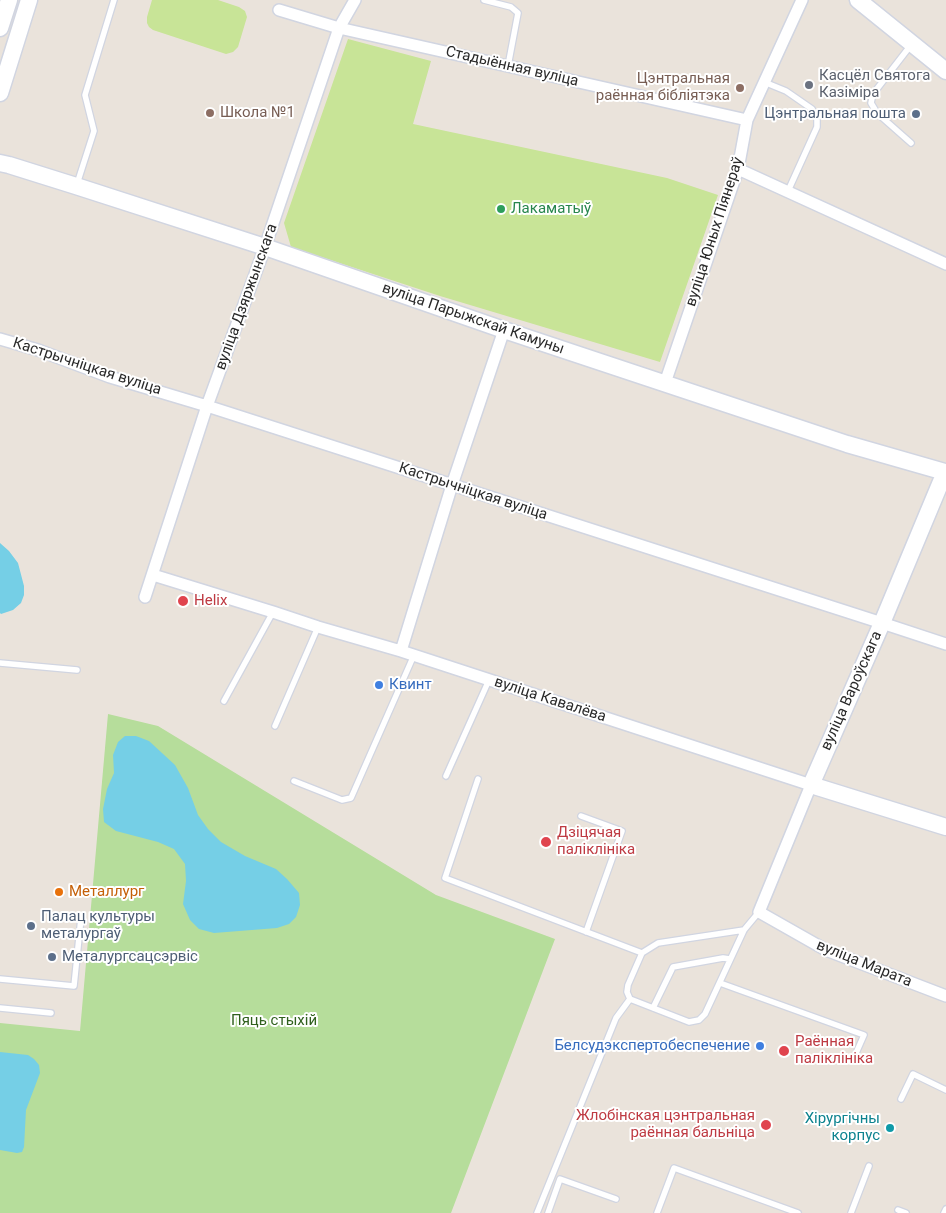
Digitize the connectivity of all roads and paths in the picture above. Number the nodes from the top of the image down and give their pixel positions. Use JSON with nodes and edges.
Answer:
{"nodes":[{"id":1,"x":9,"y":0,"type":"edge"},
{"id":2,"x":29,"y":0,"type":"edge"},
{"id":3,"x":114,"y":0,"type":"edge"},
{"id":4,"x":355,"y":0,"type":"edge"},
{"id":5,"x":484,"y":0,"type":"edge"},
{"id":6,"x":513,"y":0,"type":"edge"},
{"id":7,"x":802,"y":0,"type":"edge"},
{"id":8,"x":858,"y":0,"type":"edge"},
{"id":9,"x":511,"y":7,"type":"junction"},
{"id":10,"x":279,"y":10,"type":"dead end"},
{"id":11,"x":0,"y":28,"type":"edge"},
{"id":12,"x":339,"y":28,"type":"junction"},
{"id":13,"x":913,"y":44,"type":"junction"},
{"id":14,"x":508,"y":66,"type":"junction"},
{"id":15,"x":946,"y":71,"type":"edge"},
{"id":16,"x":764,"y":82,"type":"junction"},
{"id":17,"x":0,"y":93,"type":"edge"},
{"id":18,"x":747,"y":120,"type":"junction"},
{"id":19,"x":911,"y":143,"type":"dead end"},
{"id":20,"x":0,"y":164,"type":"edge"},
{"id":21,"x":738,"y":169,"type":"junction"},
{"id":22,"x":76,"y":186,"type":"junction"},
{"id":23,"x":788,"y":191,"type":"junction"},
{"id":24,"x":265,"y":247,"type":"junction"},
{"id":25,"x":946,"y":264,"type":"edge"},
{"id":26,"x":504,"y":330,"type":"junction"},
{"id":27,"x":0,"y":339,"type":"edge"},
{"id":28,"x":665,"y":383,"type":"junction"},
{"id":29,"x":207,"y":406,"type":"junction"},
{"id":30,"x":946,"y":472,"type":"edge"},
{"id":31,"x":452,"y":485,"type":"junction"},
{"id":32,"x":153,"y":575,"type":"junction"},
{"id":33,"x":145,"y":597,"type":"dead end"},
{"id":34,"x":273,"y":612,"type":"junction"},
{"id":35,"x":882,"y":623,"type":"junction"},
{"id":36,"x":318,"y":627,"type":"junction"},
{"id":37,"x":946,"y":644,"type":"edge"},
{"id":38,"x":401,"y":651,"type":"junction"},
{"id":39,"x":414,"y":655,"type":"junction"},
{"id":40,"x":0,"y":663,"type":"edge"},
{"id":41,"x":77,"y":670,"type":"dead end"},
{"id":42,"x":489,"y":680,"type":"junction"},
{"id":43,"x":224,"y":701,"type":"dead end"},
{"id":44,"x":275,"y":726,"type":"dead end"},
{"id":45,"x":446,"y":776,"type":"dead end"},
{"id":46,"x":478,"y":779,"type":"dead end"},
{"id":47,"x":294,"y":781,"type":"dead end"},
{"id":48,"x":811,"y":785,"type":"junction"},
{"id":49,"x":581,"y":816,"type":"dead end"},
{"id":50,"x":946,"y":827,"type":"edge"},
{"id":51,"x":759,"y":912,"type":"junction"},
{"id":52,"x":81,"y":918,"type":"dead end"},
{"id":53,"x":744,"y":930,"type":"junction"},
{"id":54,"x":586,"y":932,"type":"junction"},
{"id":55,"x":642,"y":953,"type":"junction"},
{"id":56,"x":730,"y":959,"type":"junction"},
{"id":57,"x":0,"y":979,"type":"edge"},
{"id":58,"x":720,"y":983,"type":"junction"},
{"id":59,"x":946,"y":996,"type":"edge"},
{"id":60,"x":630,"y":999,"type":"junction"},
{"id":61,"x":0,"y":1008,"type":"edge"},
{"id":62,"x":653,"y":1008,"type":"junction"},
{"id":63,"x":51,"y":1012,"type":"dead end"},
{"id":64,"x":853,"y":1060,"type":"dead end"},
{"id":65,"x":946,"y":1090,"type":"edge"},
{"id":66,"x":901,"y":1100,"type":"dead end"},
{"id":67,"x":869,"y":1166,"type":"dead end"},
{"id":68,"x":616,"y":1199,"type":"dead end"},
{"id":69,"x":946,"y":1209,"type":"edge"},
{"id":70,"x":898,"y":1210,"type":"dead end"},
{"id":71,"x":537,"y":1213,"type":"edge"},
{"id":72,"x":548,"y":1213,"type":"edge"},
{"id":73,"x":657,"y":1213,"type":"edge"},
{"id":74,"x":798,"y":1213,"type":"edge"},
{"id":75,"x":851,"y":1213,"type":"edge"},
{"id":76,"x":906,"y":1213,"type":"edge"},
{"id":77,"x":944,"y":1213,"type":"edge"}],
"edges":[{"from":1,"to":11,"type":"street"},
{"from":2,"to":17,"type":"street"},
{"from":3,"to":22,"type":"lane"},
{"from":4,"to":12,"type":"street","name":"вуліца Дзяржынскага"},
{"from":5,"to":9,"type":"lane"},
{"from":6,"to":9,"type":"lane"},
{"from":7,"to":16,"type":"street","name":"вуліца Юных Піянераў"},
{"from":8,"to":13,"type":"street"},
{"from":9,"to":14,"type":"lane"},
{"from":10,"to":12,"type":"street","name":"Стадыённая вуліца"},
{"from":12,"to":14,"type":"street","name":"Стадыённая вуліца"},
{"from":12,"to":24,"type":"street","name":"вуліца Дзяржынскага"},
{"from":13,"to":15,"type":"street"},
{"from":13,"to":19,"type":"lane"},
{"from":14,"to":18,"type":"street","name":"Стадыённая вуліца"},
{"from":16,"to":18,"type":"street","name":"вуліца Юных Піянераў"},
{"from":16,"to":23,"type":"lane"},
{"from":18,"to":21,"type":"street","name":"вуліца Юных Піянераў"},
{"from":20,"to":22,"type":"street","name":"вуліца Парыжскай Камуны"},
{"from":21,"to":23,"type":"street"},
{"from":21,"to":28,"type":"street","name":"вуліца Юных Піянераў"},
{"from":22,"to":24,"type":"street","name":"вуліца Парыжскай Камуны"},
{"from":23,"to":25,"type":"street"},
{"from":24,"to":26,"type":"street","name":"вуліца Парыжскай Камуны"},
{"from":24,"to":29,"type":"street","name":"вуліца Дзяржынскага"},
{"from":26,"to":28,"type":"street","name":"вуліца Парыжскай Камуны"},
{"from":26,"to":31,"type":"street"},
{"from":27,"to":29,"type":"street","name":"Кастрычніцкая вуліца"},
{"from":28,"to":30,"type":"street","name":"вуліца Парыжскай Камуны"},
{"from":29,"to":31,"type":"street","name":"Кастрычніцкая вуліца"},
{"from":29,"to":32,"type":"street","name":"вуліца Дзяржынскага"},
{"from":30,"to":35,"type":"street","name":"вуліца Вароўскага"},
{"from":31,"to":35,"type":"street","name":"Кастрычніцкая вуліца"},
{"from":31,"to":38,"type":"street"},
{"from":32,"to":33,"type":"street","name":"вуліца Дзяржынскага"},
{"from":32,"to":34,"type":"street","name":"вуліца Кавалёва"},
{"from":34,"to":36,"type":"street","name":"вуліца Кавалёва"},
{"from":34,"to":43,"type":"lane"},
{"from":35,"to":37,"type":"street","name":"Кастрычніцкая вуліца"},
{"from":35,"to":48,"type":"street","name":"вуліца Вароўскага"},
{"from":36,"to":38,"type":"street","name":"вуліца Кавалёва"},
{"from":36,"to":44,"type":"lane"},
{"from":38,"to":39,"type":"street","name":"вуліца Кавалёва"},
{"from":39,"to":42,"type":"street","name":"вуліца Кавалёва"},
{"from":39,"to":47,"type":"lane"},
{"from":40,"to":41,"type":"lane"},
{"from":42,"to":45,"type":"lane"},
{"from":42,"to":48,"type":"street","name":"вуліца Кавалёва"},
{"from":46,"to":54,"type":"lane"},
{"from":48,"to":50,"type":"street","name":"вуліца Кавалёва"},
{"from":48,"to":51,"type":"street","name":"вуліца Вароўскага"},
{"from":49,"to":54,"type":"lane"},
{"from":51,"to":53,"type":"lane"},
{"from":51,"to":59,"type":"street","name":"вуліца Марата"},
{"from":52,"to":57,"type":"lane"},
{"from":53,"to":55,"type":"lane"},
{"from":53,"to":56,"type":"lane"},
{"from":54,"to":55,"type":"lane"},
{"from":55,"to":60,"type":"lane"},
{"from":56,"to":58,"type":"lane"},
{"from":56,"to":62,"type":"lane"},
{"from":58,"to":62,"type":"lane"},
{"from":58,"to":64,"type":"lane"},
{"from":60,"to":62,"type":"lane"},
{"from":60,"to":71,"type":"lane"},
{"from":61,"to":63,"type":"lane"},
{"from":65,"to":66,"type":"lane"},
{"from":67,"to":75,"type":"lane"},
{"from":68,"to":72,"type":"lane"},
{"from":69,"to":77,"type":"lane"},
{"from":70,"to":76,"type":"lane"},
{"from":73,"to":74,"type":"lane"}]}
